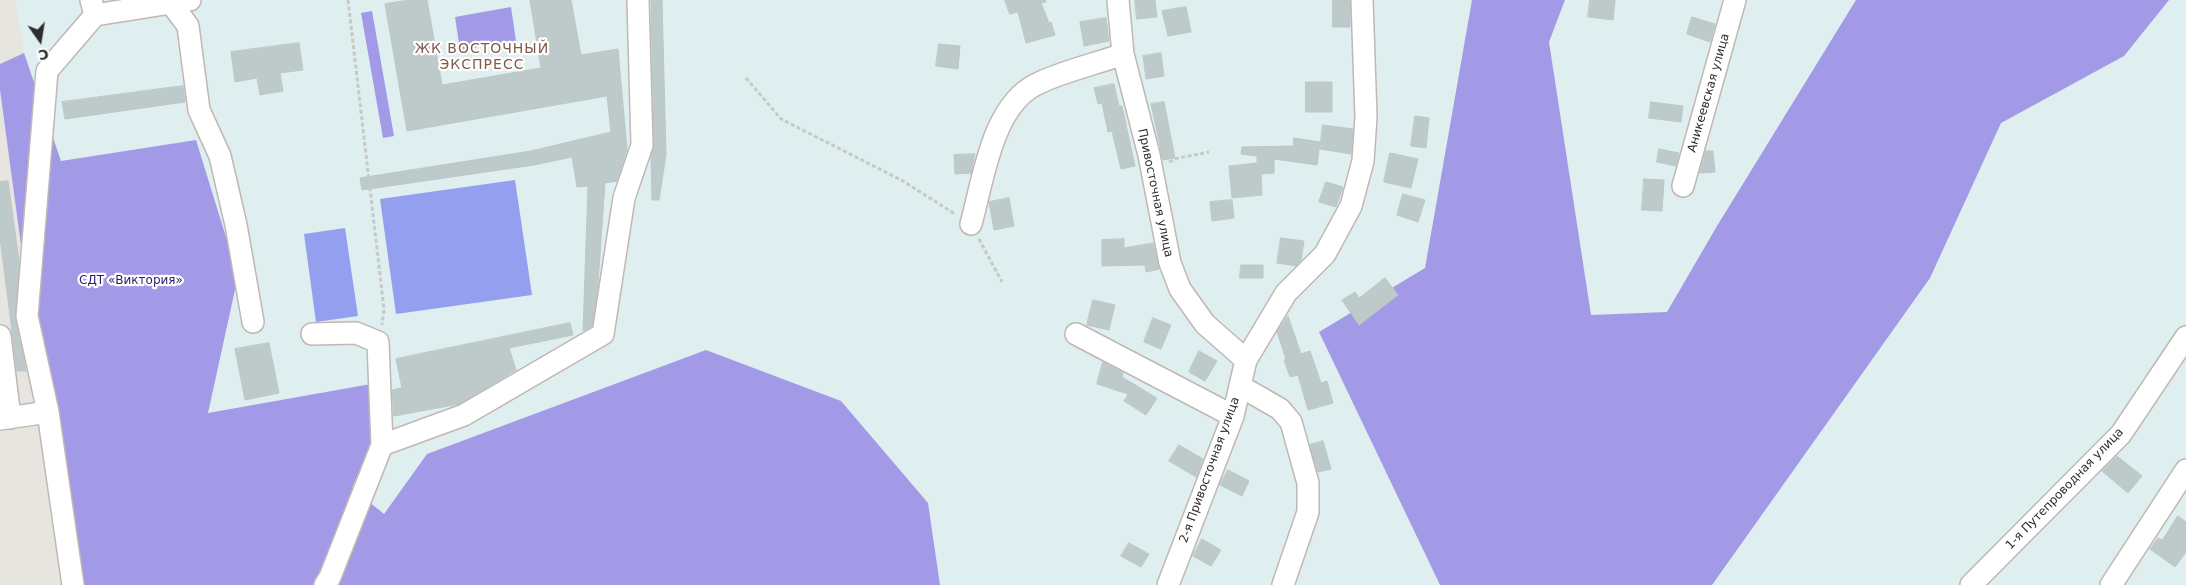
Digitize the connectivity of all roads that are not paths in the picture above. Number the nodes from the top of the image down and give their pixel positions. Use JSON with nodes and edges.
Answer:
{"nodes":[{"id":1,"x":638,"y":0,"type":"edge"},
{"id":2,"x":1118,"y":0,"type":"edge"},
{"id":3,"x":1362,"y":0,"type":"edge"},
{"id":4,"x":1735,"y":0,"type":"edge"},
{"id":5,"x":167,"y":2,"type":"edge"},
{"id":6,"x":93,"y":7,"type":"edge"},
{"id":7,"x":1123,"y":54,"type":"junction"},
{"id":8,"x":1683,"y":186,"type":"dead end"},
{"id":9,"x":972,"y":224,"type":"road end"},
{"id":10,"x":252,"y":322,"type":"dead end"},
{"id":11,"x":312,"y":334,"type":"dead end"},
{"id":12,"x":1076,"y":334,"type":"dead end"},
{"id":13,"x":0,"y":336,"type":"edge"},
{"id":14,"x":2186,"y":337,"type":"edge"},
{"id":15,"x":1246,"y":360,"type":"junction"},
{"id":16,"x":1240,"y":386,"type":"junction"},
{"id":17,"x":48,"y":412,"type":"junction"},
{"id":18,"x":1233,"y":416,"type":"junction"},
{"id":19,"x":5,"y":418,"type":"edge"},
{"id":20,"x":382,"y":444,"type":"junction"},
{"id":21,"x":2186,"y":470,"type":"edge"},
{"id":22,"x":73,"y":585,"type":"edge"},
{"id":23,"x":325,"y":585,"type":"edge"},
{"id":24,"x":1168,"y":585,"type":"edge"},
{"id":25,"x":1283,"y":585,"type":"edge"},
{"id":26,"x":1971,"y":585,"type":"edge"},
{"id":27,"x":2111,"y":585,"type":"edge"}],
"edges":[{"from":1,"to":20,"type":"street"},
{"from":2,"to":7,"type":"street","name":"Привосточная улица"},
{"from":3,"to":15,"type":"street","name":"2-я Привосточная улица"},
{"from":4,"to":8,"type":"street","name":"Аникеевская улица"},
{"from":5,"to":6,"type":"street"},
{"from":5,"to":10,"type":"street"},
{"from":6,"to":17,"type":"street"},
{"from":7,"to":9,"type":"street"},
{"from":7,"to":15,"type":"street","name":"Привосточная улица"},
{"from":11,"to":20,"type":"street"},
{"from":12,"to":18,"type":"street"},
{"from":13,"to":19,"type":"street"},
{"from":14,"to":26,"type":"street","name":"1-я Путепроводная улица"},
{"from":15,"to":16,"type":"street","name":"2-я Привосточная улица"},
{"from":16,"to":18,"type":"street","name":"2-я Привосточная улица"},
{"from":16,"to":25,"type":"street"},
{"from":17,"to":19,"type":"street"},
{"from":17,"to":22,"type":"street"},
{"from":18,"to":24,"type":"street","name":"2-я Привосточная улица"},
{"from":20,"to":23,"type":"street"},
{"from":21,"to":27,"type":"street"}]}
